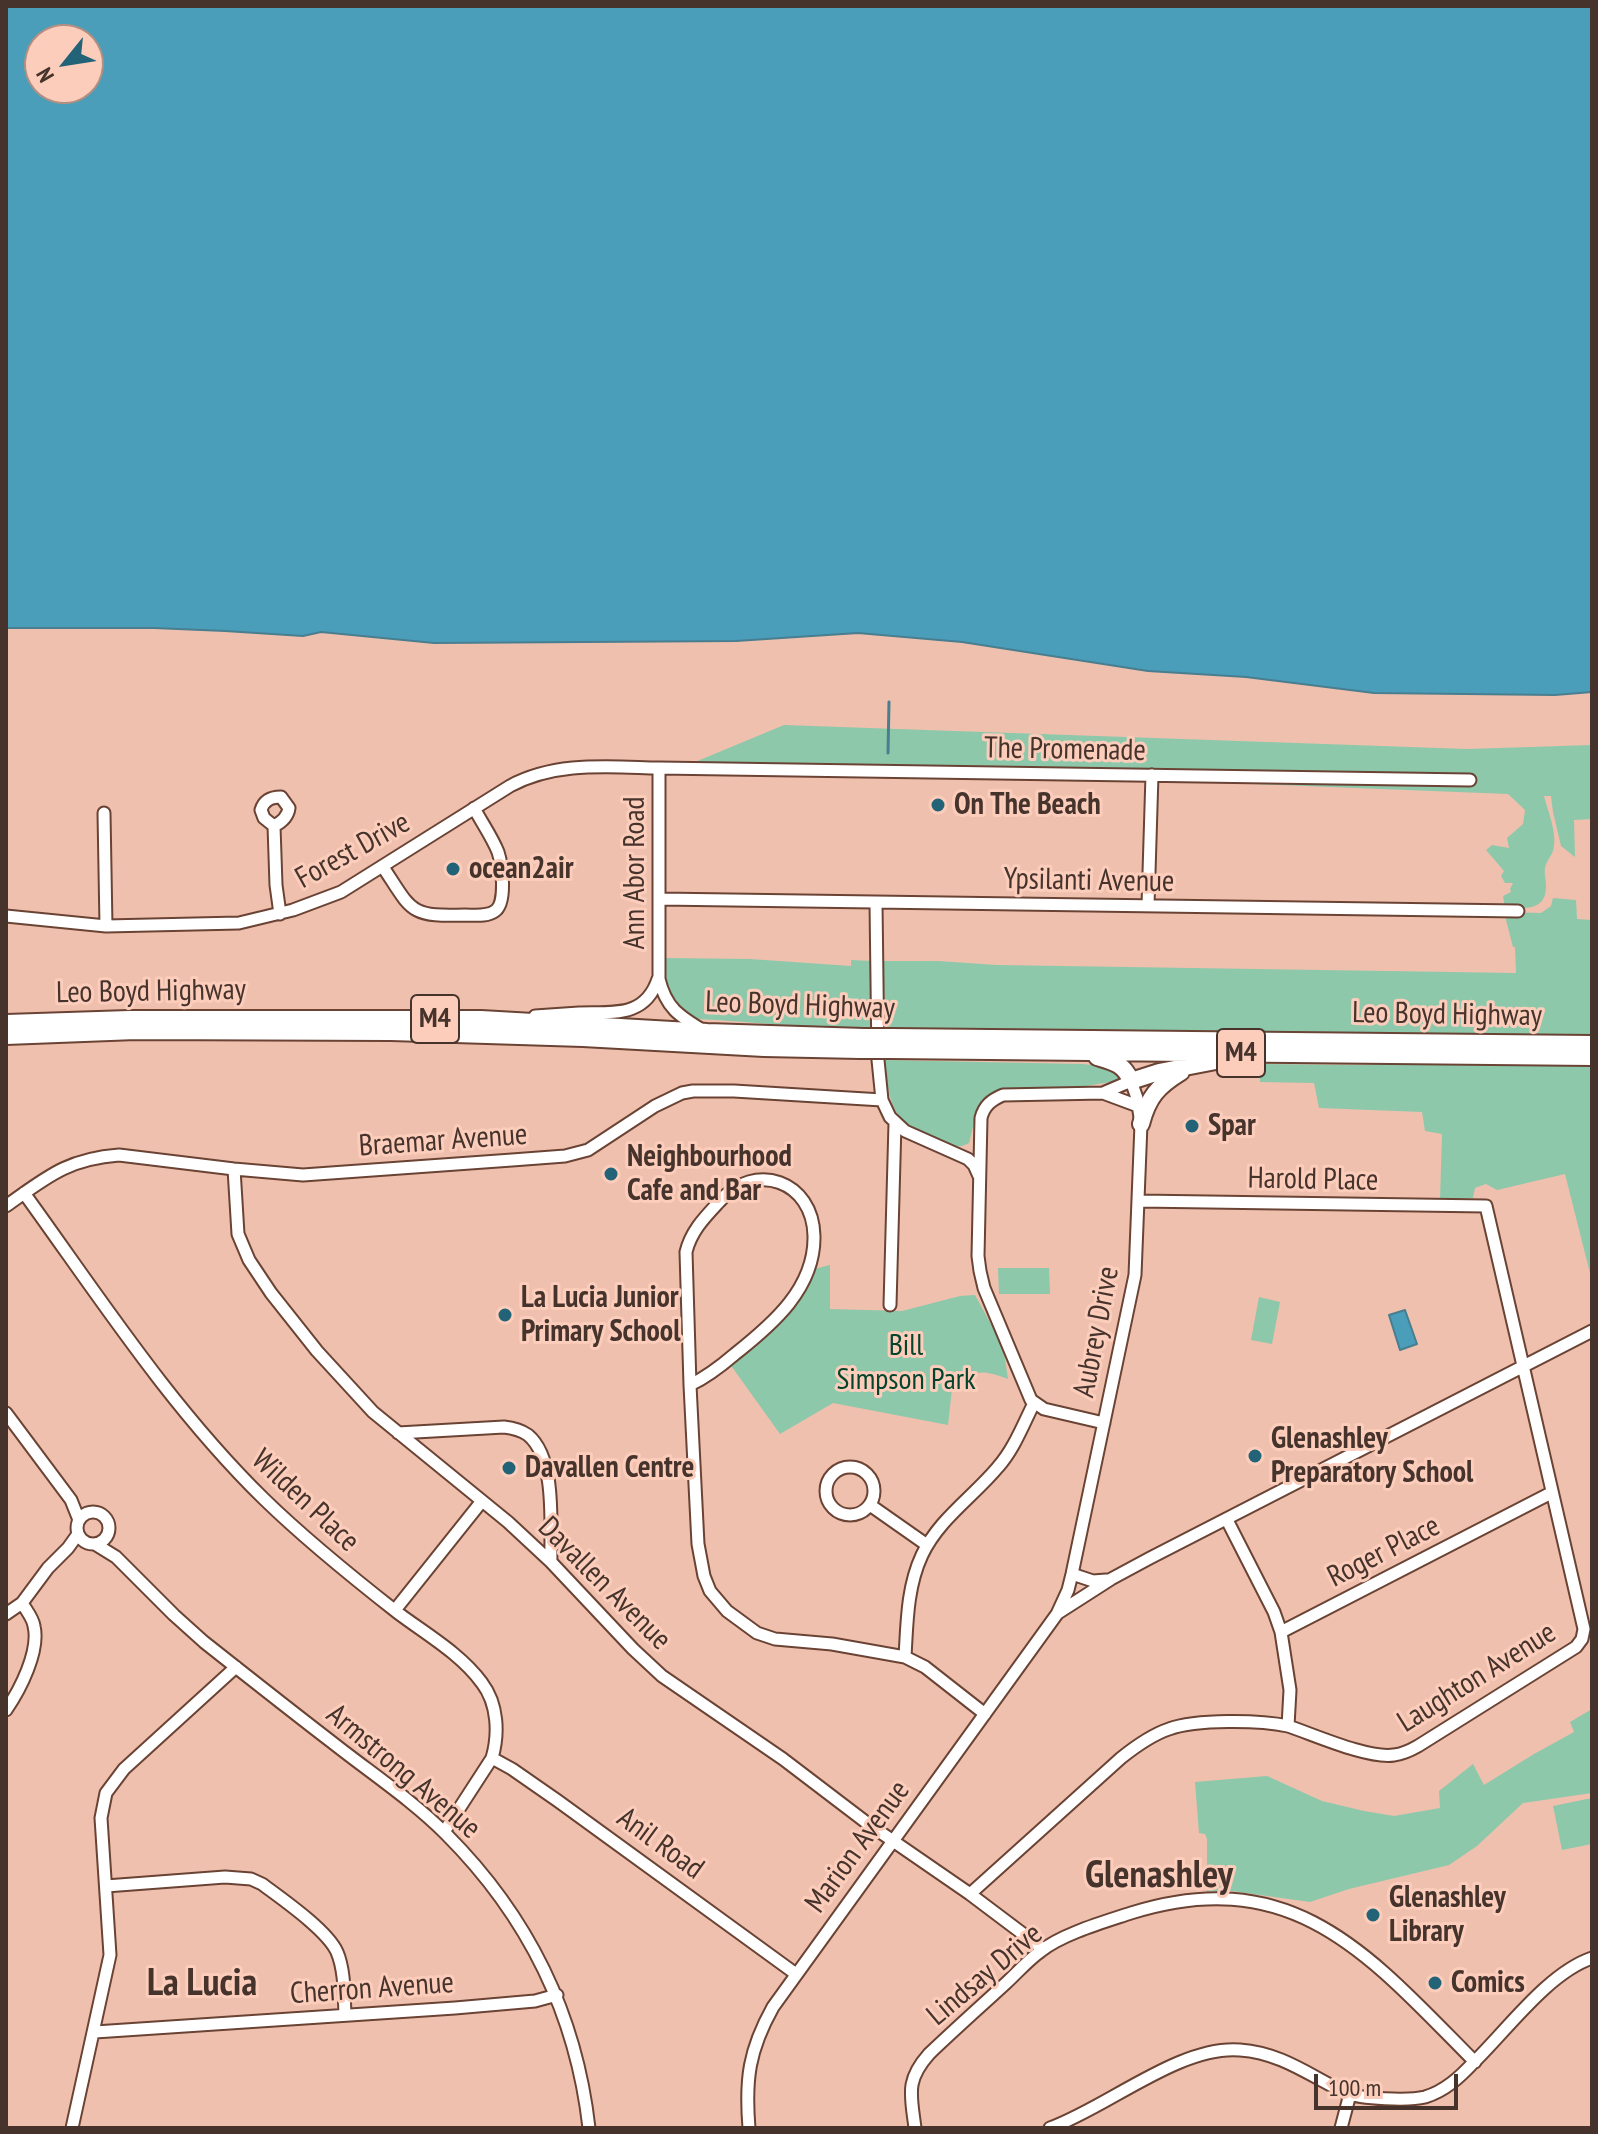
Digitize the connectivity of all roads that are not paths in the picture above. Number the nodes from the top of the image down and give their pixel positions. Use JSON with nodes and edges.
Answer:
{"nodes":[{"id":1,"x":659,"y":768,"type":"junction"},
{"id":2,"x":1152,"y":775,"type":"junction"},
{"id":3,"x":1470,"y":780,"type":"dead end"},
{"id":4,"x":474,"y":808,"type":"junction"},
{"id":5,"x":104,"y":813,"type":"dead end"},
{"id":6,"x":274,"y":826,"type":"dead end"},
{"id":7,"x":383,"y":867,"type":"junction"},
{"id":8,"x":660,"y":899,"type":"junction"},
{"id":9,"x":876,"y":903,"type":"junction"},
{"id":10,"x":1148,"y":905,"type":"junction"},
{"id":11,"x":1518,"y":911,"type":"dead end"},
{"id":12,"x":280,"y":914,"type":"junction"},
{"id":13,"x":6,"y":916,"type":"edge"},
{"id":14,"x":106,"y":926,"type":"junction"},
{"id":15,"x":659,"y":979,"type":"junction"},
{"id":16,"x":481,"y":1019,"type":"junction"},
{"id":17,"x":707,"y":1032,"type":"junction"},
{"id":18,"x":9,"y":1033,"type":"edge"},
{"id":19,"x":862,"y":1044,"type":"junction"},
{"id":20,"x":891,"y":1044,"type":"junction"},
{"id":21,"x":1592,"y":1044,"type":"edge"},
{"id":22,"x":1078,"y":1052,"type":"junction"},
{"id":23,"x":1282,"y":1053,"type":"junction"},
{"id":24,"x":1592,"y":1057,"type":"edge"},
{"id":25,"x":1209,"y":1062,"type":"junction"},
{"id":26,"x":1131,"y":1081,"type":"junction"},
{"id":27,"x":1103,"y":1093,"type":"junction"},
{"id":28,"x":882,"y":1100,"type":"junction"},
{"id":29,"x":1138,"y":1106,"type":"junction"},
{"id":30,"x":895,"y":1123,"type":"junction"},
{"id":31,"x":1141,"y":1124,"type":"junction"},
{"id":32,"x":981,"y":1136,"type":"junction"},
{"id":33,"x":957,"y":1154,"type":"junction"},
{"id":34,"x":234,"y":1169,"type":"junction"},
{"id":35,"x":979,"y":1176,"type":"junction"},
{"id":36,"x":24,"y":1193,"type":"junction"},
{"id":37,"x":1139,"y":1201,"type":"junction"},
{"id":38,"x":6,"y":1206,"type":"edge"},
{"id":39,"x":1486,"y":1206,"type":"joint"},
{"id":40,"x":890,"y":1305,"type":"dead end"},
{"id":41,"x":1592,"y":1331,"type":"edge"},
{"id":42,"x":1524,"y":1365,"type":"junction"},
{"id":43,"x":690,"y":1385,"type":"junction"},
{"id":44,"x":1034,"y":1403,"type":"junction"},
{"id":45,"x":6,"y":1413,"type":"edge"},
{"id":46,"x":1104,"y":1423,"type":"junction"},
{"id":47,"x":441,"y":1430,"type":"junction"},
{"id":48,"x":398,"y":1433,"type":"junction"},
{"id":49,"x":421,"y":1452,"type":"junction"},
{"id":50,"x":1551,"y":1493,"type":"junction"},
{"id":51,"x":71,"y":1500,"type":"junction"},
{"id":52,"x":482,"y":1501,"type":"junction"},
{"id":53,"x":870,"y":1505,"type":"junction"},
{"id":54,"x":90,"y":1512,"type":"junction"},
{"id":55,"x":79,"y":1520,"type":"junction"},
{"id":56,"x":1227,"y":1520,"type":"junction"},
{"id":57,"x":108,"y":1533,"type":"junction"},
{"id":58,"x":86,"y":1540,"type":"junction"},
{"id":59,"x":927,"y":1545,"type":"junction"},
{"id":60,"x":116,"y":1557,"type":"junction"},
{"id":61,"x":551,"y":1562,"type":"junction"},
{"id":62,"x":1072,"y":1574,"type":"junction"},
{"id":63,"x":1111,"y":1579,"type":"junction"},
{"id":64,"x":1068,"y":1590,"type":"joint"},
{"id":65,"x":22,"y":1603,"type":"junction"},
{"id":66,"x":395,"y":1610,"type":"junction"},
{"id":67,"x":6,"y":1614,"type":"edge"},
{"id":68,"x":1057,"y":1614,"type":"junction"},
{"id":69,"x":1281,"y":1632,"type":"junction"},
{"id":70,"x":905,"y":1657,"type":"junction"},
{"id":71,"x":236,"y":1667,"type":"junction"},
{"id":72,"x":6,"y":1710,"type":"edge"},
{"id":73,"x":985,"y":1714,"type":"junction"},
{"id":74,"x":1288,"y":1726,"type":"junction"},
{"id":75,"x":492,"y":1758,"type":"junction"},
{"id":76,"x":444,"y":1832,"type":"junction"},
{"id":77,"x":893,"y":1839,"type":"junction"},
{"id":78,"x":106,"y":1886,"type":"junction"},
{"id":79,"x":970,"y":1894,"type":"junction"},
{"id":80,"x":1043,"y":1949,"type":"junction"},
{"id":81,"x":1592,"y":1958,"type":"edge"},
{"id":82,"x":796,"y":1974,"type":"junction"},
{"id":83,"x":557,"y":1995,"type":"junction"},
{"id":84,"x":345,"y":2015,"type":"junction"},
{"id":85,"x":95,"y":2032,"type":"junction"},
{"id":86,"x":1475,"y":2062,"type":"junction"},
{"id":87,"x":1350,"y":2094,"type":"junction"},
{"id":88,"x":72,"y":2128,"type":"edge"},
{"id":89,"x":589,"y":2128,"type":"edge"},
{"id":90,"x":749,"y":2128,"type":"edge"},
{"id":91,"x":915,"y":2128,"type":"edge"},
{"id":92,"x":1050,"y":2128,"type":"edge"},
{"id":93,"x":1341,"y":2128,"type":"edge"}],
"edges":[{"from":1,"to":2,"type":"street","name":"The Promenade"},
{"from":1,"to":4,"type":"street","name":"Forest Drive"},
{"from":1,"to":8,"type":"street","name":"Ann Abor Road"},
{"from":2,"to":3,"type":"street","name":"The Promenade"},
{"from":2,"to":10,"type":"street"},
{"from":4,"to":7,"type":"street","name":"Forest Drive"},
{"from":4,"to":7,"type":"street"},
{"from":5,"to":14,"type":"street"},
{"from":6,"to":12,"type":"street"},
{"from":7,"to":12,"type":"street","name":"Forest Drive"},
{"from":8,"to":9,"type":"street","name":"Ypsilanti Avenue"},
{"from":8,"to":15,"type":"street","name":"Ann Abor Road"},
{"from":9,"to":10,"type":"street","name":"Ypsilanti Avenue"},
{"from":9,"to":28,"type":"street"},
{"from":10,"to":11,"type":"street","name":"Ypsilanti Avenue"},
{"from":12,"to":14,"type":"street","name":"Forest Drive"},
{"from":13,"to":14,"type":"street","name":"Forest Drive"},
{"from":15,"to":16,"type":"street","name":"Ann Abor Road"},
{"from":15,"to":17,"type":"street","name":"Ann Abor Road"},
{"from":16,"to":17,"type":"highway","name":"Leo Boyd Highway","number":"M4"},
{"from":16,"to":18,"type":"highway","name":"Leo Boyd Highway","number":"M4"},
{"from":17,"to":19,"type":"highway","name":"Leo Boyd Highway","number":"M4"},
{"from":18,"to":19,"type":"highway","name":"Leo Boyd Highway","number":"M4"},
{"from":19,"to":20,"type":"highway","name":"Leo Boyd Highway","number":"M4","bridge":true},
{"from":20,"to":21,"type":"highway","name":"Leo Boyd Highway","number":"M4"},
{"from":20,"to":22,"type":"highway","name":"Leo Boyd Highway","number":"M4"},
{"from":22,"to":23,"type":"highway","name":"Leo Boyd Highway","number":"M4"},
{"from":22,"to":26,"type":"highway"},
{"from":23,"to":24,"type":"highway","name":"Leo Boyd Highway","number":"M4"},
{"from":23,"to":25,"type":"highway"},
{"from":25,"to":26,"type":"highway"},
{"from":25,"to":31,"type":"highway"},
{"from":26,"to":27,"type":"street"},
{"from":26,"to":29,"type":"street","name":"Aubrey Drive"},
{"from":27,"to":29,"type":"street"},
{"from":27,"to":32,"type":"street"},
{"from":28,"to":30,"type":"street"},
{"from":28,"to":34,"type":"street","name":"Braemar Avenue"},
{"from":29,"to":31,"type":"street","name":"Aubrey Drive"},
{"from":30,"to":33,"type":"street"},
{"from":30,"to":40,"type":"street"},
{"from":31,"to":37,"type":"street","name":"Aubrey Drive"},
{"from":32,"to":33,"type":"street"},
{"from":32,"to":35,"type":"street"},
{"from":33,"to":35,"type":"street"},
{"from":34,"to":36,"type":"street","name":"Braemar Avenue"},
{"from":34,"to":48,"type":"street","name":"Davallen Avenue"},
{"from":35,"to":44,"type":"street"},
{"from":36,"to":38,"type":"street","name":"Braemar Avenue"},
{"from":36,"to":66,"type":"street","name":"Wilden Place"},
{"from":37,"to":39,"type":"street","name":"Harold Place"},
{"from":37,"to":46,"type":"street","name":"Aubrey Drive"},
{"from":39,"to":42,"type":"street","name":"Laughton Avenue"},
{"from":41,"to":42,"type":"street","name":"Marion Avenue"},
{"from":42,"to":50,"type":"street","name":"Laughton Avenue"},
{"from":42,"to":56,"type":"street","name":"Marion Avenue"},
{"from":43,"to":43,"type":"street"},
{"from":43,"to":70,"type":"street"},
{"from":44,"to":46,"type":"street"},
{"from":44,"to":59,"type":"street"},
{"from":45,"to":51,"type":"street"},
{"from":46,"to":62,"type":"street","name":"Aubrey Drive"},
{"from":47,"to":48,"type":"street"},
{"from":47,"to":49,"type":"street"},
{"from":47,"to":61,"type":"street"},
{"from":48,"to":49,"type":"street","name":"Davallen Avenue"},
{"from":49,"to":52,"type":"street","name":"Davallen Avenue"},
{"from":50,"to":69,"type":"street","name":"Roger Place"},
{"from":50,"to":74,"type":"street","name":"Laughton Avenue"},
{"from":51,"to":54,"type":"street"},
{"from":51,"to":55,"type":"street"},
{"from":52,"to":61,"type":"street","name":"Davallen Avenue"},
{"from":52,"to":66,"type":"street"},
{"from":53,"to":53,"type":"street"},
{"from":53,"to":59,"type":"street"},
{"from":54,"to":55,"type":"street"},
{"from":54,"to":57,"type":"street"},
{"from":55,"to":58,"type":"street"},
{"from":56,"to":63,"type":"street","name":"Marion Avenue"},
{"from":56,"to":69,"type":"street"},
{"from":57,"to":58,"type":"street"},
{"from":57,"to":60,"type":"street","name":"Armstrong Avenue"},
{"from":58,"to":60,"type":"street","name":"Armstrong Avenue"},
{"from":58,"to":65,"type":"street"},
{"from":59,"to":70,"type":"street"},
{"from":60,"to":71,"type":"street","name":"Armstrong Avenue"},
{"from":61,"to":77,"type":"street","name":"Davallen Avenue"},
{"from":62,"to":63,"type":"street"},
{"from":62,"to":64,"type":"street","name":"Aubrey Drive"},
{"from":63,"to":68,"type":"street","name":"Marion Avenue"},
{"from":64,"to":68,"type":"street","name":"Marion Avenue"},
{"from":65,"to":67,"type":"street"},
{"from":65,"to":72,"type":"street"},
{"from":66,"to":75,"type":"street","name":"Wilden Place"},
{"from":68,"to":73,"type":"street","name":"Marion Avenue"},
{"from":69,"to":74,"type":"street"},
{"from":70,"to":73,"type":"street"},
{"from":71,"to":76,"type":"street","name":"Armstrong Avenue"},
{"from":71,"to":78,"type":"street"},
{"from":73,"to":77,"type":"street","name":"Marion Avenue"},
{"from":74,"to":79,"type":"street","name":"Laughton Avenue"},
{"from":75,"to":76,"type":"street","name":"Wilden Place"},
{"from":75,"to":82,"type":"street","name":"Anil Road"},
{"from":76,"to":83,"type":"street","name":"Armstrong Avenue"},
{"from":77,"to":79,"type":"street","name":"Davallen Avenue"},
{"from":77,"to":82,"type":"street","name":"Marion Avenue"},
{"from":78,"to":84,"type":"street"},
{"from":78,"to":85,"type":"street"},
{"from":79,"to":80,"type":"street","name":"Davallen Avenue"},
{"from":80,"to":86,"type":"street","name":"Lindsay Drive"},
{"from":80,"to":91,"type":"street","name":"Lindsay Drive"},
{"from":81,"to":86,"type":"street"},
{"from":82,"to":90,"type":"street","name":"Marion Avenue"},
{"from":83,"to":84,"type":"street","name":"Cherron Avenue"},
{"from":83,"to":89,"type":"street","name":"Armstrong Avenue"},
{"from":84,"to":85,"type":"street","name":"Cherron Avenue"},
{"from":85,"to":88,"type":"street"},
{"from":86,"to":87,"type":"street"},
{"from":87,"to":92,"type":"street"},
{"from":87,"to":93,"type":"street"}]}
